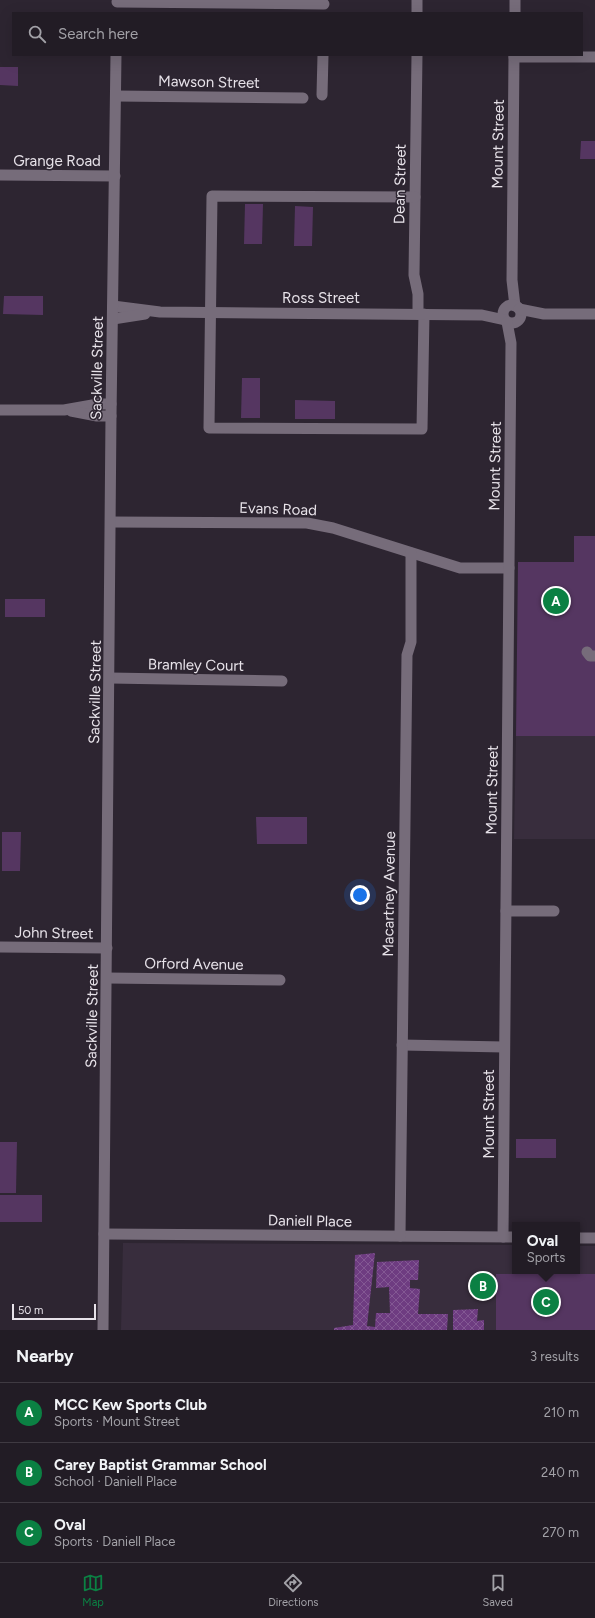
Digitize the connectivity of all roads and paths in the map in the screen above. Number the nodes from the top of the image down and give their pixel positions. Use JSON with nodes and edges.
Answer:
{"nodes":[{"id":1,"x":418,"y":0,"type":"edge"},
{"id":2,"x":515,"y":0,"type":"edge"},
{"id":3,"x":117,"y":5,"type":"edge"},
{"id":4,"x":324,"y":6,"type":"edge"},
{"id":5,"x":417,"y":12,"type":"edge"},
{"id":6,"x":515,"y":12,"type":"edge"},
{"id":7,"x":116,"y":56,"type":"edge"},
{"id":8,"x":323,"y":56,"type":"edge"},
{"id":9,"x":417,"y":56,"type":"edge"},
{"id":10,"x":514,"y":56,"type":"edge"},
{"id":11,"x":595,"y":58,"type":"edge"},
{"id":12,"x":322,"y":95,"type":"dead end"},
{"id":13,"x":116,"y":96,"type":"junction"},
{"id":14,"x":303,"y":98,"type":"dead end"},
{"id":15,"x":0,"y":175,"type":"edge"},
{"id":16,"x":115,"y":176,"type":"junction"},
{"id":17,"x":415,"y":197,"type":"junction"},
{"id":18,"x":113,"y":306,"type":"junction"},
{"id":19,"x":160,"y":312,"type":"junction"},
{"id":20,"x":210,"y":313,"type":"junction"},
{"id":21,"x":421,"y":314,"type":"junction"},
{"id":22,"x":512,"y":314,"type":"junction"},
{"id":23,"x":595,"y":314,"type":"edge"},
{"id":24,"x":113,"y":319,"type":"junction"},
{"id":25,"x":111,"y":404,"type":"junction"},
{"id":26,"x":0,"y":410,"type":"edge"},
{"id":27,"x":64,"y":410,"type":"junction"},
{"id":28,"x":111,"y":416,"type":"junction"},
{"id":29,"x":111,"y":522,"type":"junction"},
{"id":30,"x":411,"y":553,"type":"junction"},
{"id":31,"x":509,"y":568,"type":"junction"},
{"id":32,"x":110,"y":678,"type":"junction"},
{"id":33,"x":282,"y":681,"type":"dead end"},
{"id":34,"x":506,"y":911,"type":"junction"},
{"id":35,"x":554,"y":911,"type":"dead end"},
{"id":36,"x":0,"y":946,"type":"edge"},
{"id":37,"x":107,"y":948,"type":"junction"},
{"id":38,"x":107,"y":978,"type":"junction"},
{"id":39,"x":280,"y":980,"type":"dead end"},
{"id":40,"x":402,"y":1045,"type":"junction"},
{"id":41,"x":504,"y":1047,"type":"junction"},
{"id":42,"x":104,"y":1234,"type":"junction"},
{"id":43,"x":400,"y":1236,"type":"junction"},
{"id":44,"x":503,"y":1237,"type":"junction"},
{"id":45,"x":512,"y":1237,"type":"edge"},
{"id":46,"x":580,"y":1238,"type":"edge"},
{"id":47,"x":595,"y":1238,"type":"edge"},
{"id":48,"x":103,"y":1330,"type":"edge"}],
"edges":[{"from":1,"to":5,"type":"street"},
{"from":2,"to":6,"type":"street"},
{"from":3,"to":4,"type":"street"},
{"from":7,"to":13,"type":"street","name":"Sackville Street"},
{"from":8,"to":12,"type":"street"},
{"from":9,"to":17,"type":"street","name":"Dean Street"},
{"from":10,"to":11,"type":"street"},
{"from":10,"to":22,"type":"street","name":"Mount Street"},
{"from":13,"to":14,"type":"street","name":"Mawson Street"},
{"from":13,"to":16,"type":"street","name":"Sackville Street"},
{"from":15,"to":16,"type":"street","name":"Grange Road"},
{"from":16,"to":18,"type":"street","name":"Sackville Street"},
{"from":17,"to":20,"type":"street"},
{"from":17,"to":21,"type":"street","name":"Dean Street"},
{"from":18,"to":19,"type":"street","name":"Ross Street"},
{"from":18,"to":24,"type":"street","name":"Sackville Street"},
{"from":19,"to":20,"type":"street","name":"Ross Street"},
{"from":19,"to":24,"type":"street","name":"Ross Street"},
{"from":20,"to":21,"type":"street","name":"Ross Street"},
{"from":20,"to":21,"type":"street","name":"Dean Street"},
{"from":21,"to":22,"type":"street","name":"Ross Street"},
{"from":22,"to":23,"type":"street","name":"Ross Street"},
{"from":22,"to":31,"type":"street","name":"Mount Street"},
{"from":24,"to":25,"type":"street","name":"Sackville Street"},
{"from":25,"to":27,"type":"street"},
{"from":25,"to":28,"type":"street","name":"Sackville Street"},
{"from":26,"to":27,"type":"street"},
{"from":27,"to":28,"type":"street"},
{"from":28,"to":29,"type":"street","name":"Sackville Street"},
{"from":29,"to":30,"type":"street","name":"Evans Road"},
{"from":29,"to":32,"type":"street","name":"Sackville Street"},
{"from":30,"to":31,"type":"street","name":"Evans Road"},
{"from":30,"to":40,"type":"street","name":"Macartney Avenue"},
{"from":31,"to":34,"type":"street","name":"Mount Street"},
{"from":32,"to":33,"type":"street","name":"Bramley Court"},
{"from":32,"to":37,"type":"street","name":"Sackville Street"},
{"from":34,"to":35,"type":"street"},
{"from":34,"to":41,"type":"street","name":"Mount Street"},
{"from":36,"to":37,"type":"street","name":"John Street"},
{"from":37,"to":38,"type":"street","name":"Sackville Street"},
{"from":38,"to":39,"type":"street","name":"Orford Avenue"},
{"from":38,"to":42,"type":"street","name":"Sackville Street"},
{"from":40,"to":41,"type":"street"},
{"from":40,"to":43,"type":"street","name":"Macartney Avenue"},
{"from":41,"to":44,"type":"street","name":"Mount Street"},
{"from":42,"to":43,"type":"street","name":"Daniell Place"},
{"from":42,"to":48,"type":"street","name":"Sackville Street"},
{"from":43,"to":44,"type":"street","name":"Daniell Place"},
{"from":44,"to":45,"type":"street","name":"Daniell Place"},
{"from":46,"to":47,"type":"street"}]}
